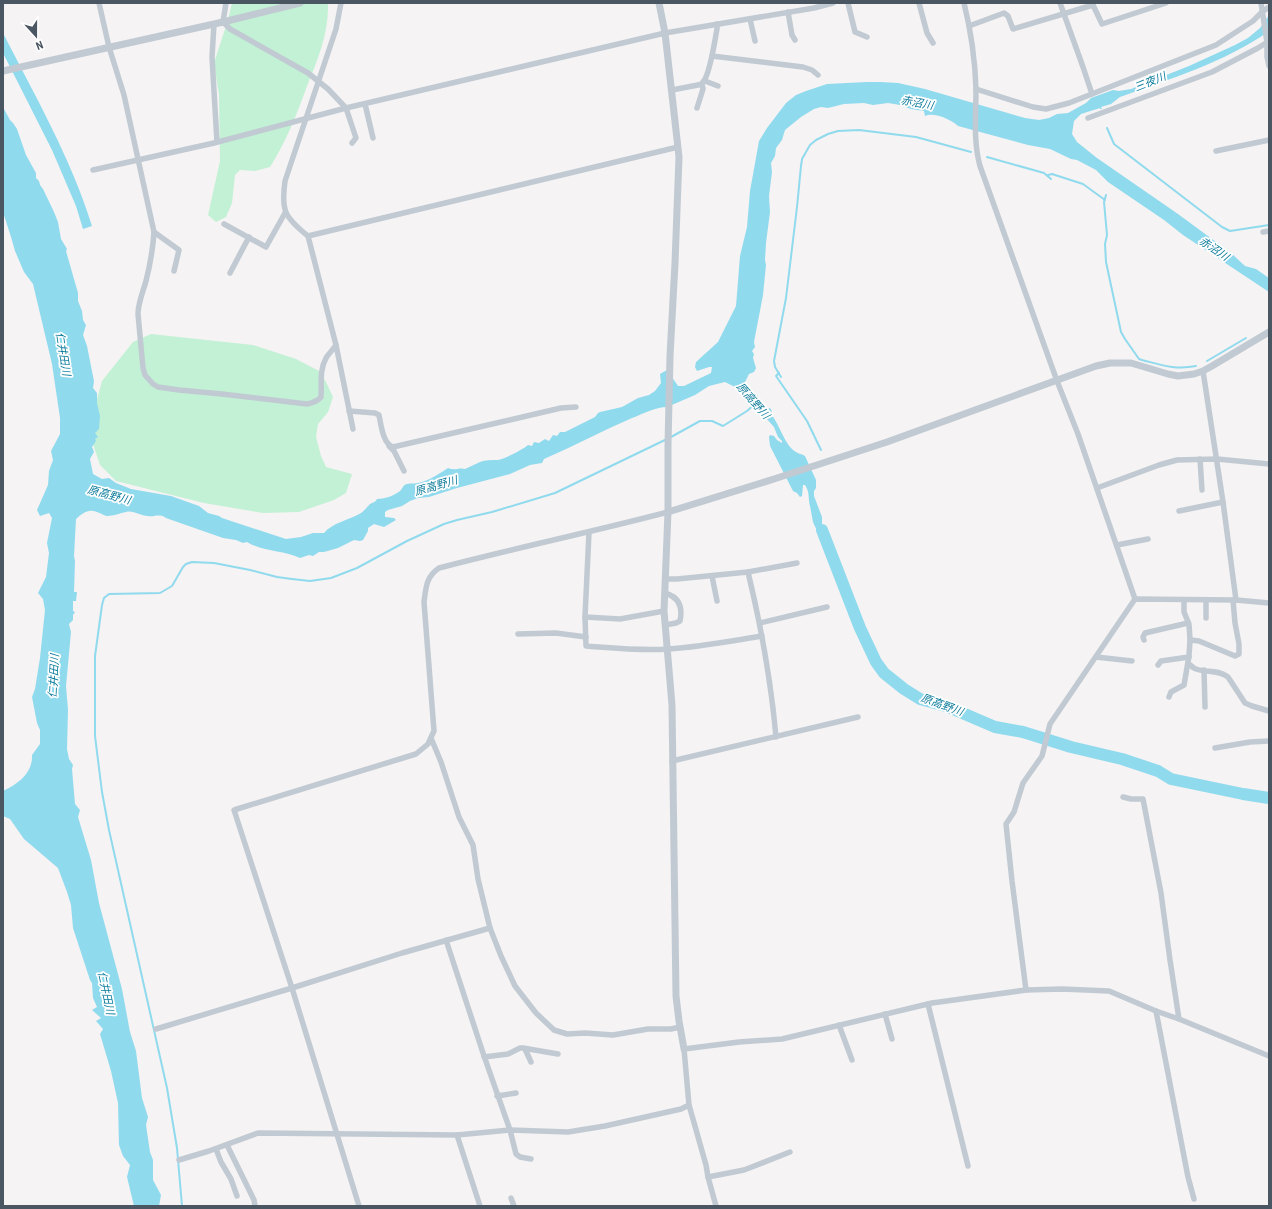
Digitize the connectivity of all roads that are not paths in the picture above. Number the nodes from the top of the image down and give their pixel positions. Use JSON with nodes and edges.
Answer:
{"nodes":[{"id":1,"x":99,"y":3,"type":"edge"},
{"id":2,"x":226,"y":3,"type":"edge"},
{"id":3,"x":300,"y":3,"type":"edge"},
{"id":4,"x":341,"y":3,"type":"edge"},
{"id":5,"x":659,"y":3,"type":"edge"},
{"id":6,"x":833,"y":3,"type":"edge"},
{"id":7,"x":848,"y":3,"type":"edge"},
{"id":8,"x":919,"y":3,"type":"edge"},
{"id":9,"x":964,"y":3,"type":"edge"},
{"id":10,"x":1060,"y":3,"type":"edge"},
{"id":11,"x":1166,"y":3,"type":"edge"},
{"id":12,"x":1261,"y":3,"type":"edge"},
{"id":13,"x":1269,"y":7,"type":"edge"},
{"id":14,"x":788,"y":12,"type":"junction"},
{"id":15,"x":1262,"y":12,"type":"junction"},
{"id":16,"x":1064,"y":13,"type":"junction"},
{"id":17,"x":750,"y":18,"type":"junction"},
{"id":18,"x":223,"y":22,"type":"junction"},
{"id":19,"x":214,"y":24,"type":"junction"},
{"id":20,"x":717,"y":24,"type":"junction"},
{"id":21,"x":969,"y":26,"type":"junction"},
{"id":22,"x":665,"y":33,"type":"junction"},
{"id":23,"x":867,"y":37,"type":"dead end"},
{"id":24,"x":755,"y":40,"type":"dead end"},
{"id":25,"x":794,"y":40,"type":"dead end"},
{"id":26,"x":1268,"y":42,"type":"edge"},
{"id":27,"x":933,"y":44,"type":"dead end"},
{"id":28,"x":109,"y":48,"type":"junction"},
{"id":29,"x":712,"y":56,"type":"junction"},
{"id":30,"x":1268,"y":57,"type":"edge"},
{"id":31,"x":1269,"y":66,"type":"edge"},
{"id":32,"x":3,"y":71,"type":"edge"},
{"id":33,"x":818,"y":75,"type":"dead end"},
{"id":34,"x":318,"y":81,"type":"junction"},
{"id":35,"x":703,"y":82,"type":"junction"},
{"id":36,"x":718,"y":86,"type":"dead end"},
{"id":37,"x":976,"y":89,"type":"junction"},
{"id":38,"x":672,"y":90,"type":"junction"},
{"id":39,"x":1092,"y":94,"type":"junction"},
{"id":40,"x":365,"y":104,"type":"junction"},
{"id":41,"x":346,"y":108,"type":"junction"},
{"id":42,"x":697,"y":108,"type":"dead end"},
{"id":43,"x":1088,"y":118,"type":"dead end"},
{"id":44,"x":305,"y":119,"type":"junction"},
{"id":45,"x":373,"y":138,"type":"dead end"},
{"id":46,"x":1269,"y":140,"type":"edge"},
{"id":47,"x":217,"y":142,"type":"junction"},
{"id":48,"x":352,"y":143,"type":"dead end"},
{"id":49,"x":678,"y":147,"type":"junction"},
{"id":50,"x":1216,"y":151,"type":"dead end"},
{"id":51,"x":137,"y":159,"type":"junction"},
{"id":52,"x":93,"y":170,"type":"dead end"},
{"id":53,"x":285,"y":213,"type":"junction"},
{"id":54,"x":224,"y":224,"type":"dead end"},
{"id":55,"x":154,"y":232,"type":"junction"},
{"id":56,"x":308,"y":236,"type":"junction"},
{"id":57,"x":249,"y":238,"type":"junction"},
{"id":58,"x":174,"y":270,"type":"dead end"},
{"id":59,"x":230,"y":273,"type":"dead end"},
{"id":60,"x":1269,"y":332,"type":"edge"},
{"id":61,"x":336,"y":345,"type":"junction"},
{"id":62,"x":1203,"y":371,"type":"junction"},
{"id":63,"x":1057,"y":381,"type":"junction"},
{"id":64,"x":576,"y":407,"type":"dead end"},
{"id":65,"x":349,"y":411,"type":"junction"},
{"id":66,"x":353,"y":429,"type":"dead end"},
{"id":67,"x":389,"y":446,"type":"junction"},
{"id":68,"x":1200,"y":459,"type":"junction"},
{"id":69,"x":1217,"y":459,"type":"junction"},
{"id":70,"x":1268,"y":463,"type":"edge"},
{"id":71,"x":1269,"y":470,"type":"edge"},
{"id":72,"x":404,"y":471,"type":"dead end"},
{"id":73,"x":1097,"y":488,"type":"junction"},
{"id":74,"x":1202,"y":490,"type":"dead end"},
{"id":75,"x":1223,"y":502,"type":"junction"},
{"id":76,"x":668,"y":512,"type":"junction"},
{"id":77,"x":1180,"y":512,"type":"dead end"},
{"id":78,"x":589,"y":532,"type":"junction"},
{"id":79,"x":1148,"y":539,"type":"dead end"},
{"id":80,"x":1117,"y":545,"type":"junction"},
{"id":81,"x":796,"y":563,"type":"dead end"},
{"id":82,"x":748,"y":572,"type":"junction"},
{"id":83,"x":712,"y":576,"type":"junction"},
{"id":84,"x":666,"y":579,"type":"junction"},
{"id":85,"x":665,"y":593,"type":"junction"},
{"id":86,"x":1135,"y":599,"type":"junction"},
{"id":87,"x":1184,"y":600,"type":"junction"},
{"id":88,"x":1206,"y":600,"type":"junction"},
{"id":89,"x":1235,"y":600,"type":"junction"},
{"id":90,"x":717,"y":601,"type":"dead end"},
{"id":91,"x":1269,"y":603,"type":"edge"},
{"id":92,"x":827,"y":607,"type":"dead end"},
{"id":93,"x":664,"y":611,"type":"junction"},
{"id":94,"x":586,"y":618,"type":"junction"},
{"id":95,"x":1206,"y":618,"type":"dead end"},
{"id":96,"x":1188,"y":623,"type":"junction"},
{"id":97,"x":760,"y":624,"type":"junction"},
{"id":98,"x":665,"y":625,"type":"junction"},
{"id":99,"x":518,"y":634,"type":"dead end"},
{"id":100,"x":762,"y":636,"type":"junction"},
{"id":101,"x":586,"y":637,"type":"junction"},
{"id":102,"x":1144,"y":640,"type":"dead end"},
{"id":103,"x":1190,"y":640,"type":"junction"},
{"id":104,"x":667,"y":649,"type":"junction"},
{"id":105,"x":1096,"y":657,"type":"junction"},
{"id":106,"x":1188,"y":660,"type":"junction"},
{"id":107,"x":1132,"y":661,"type":"dead end"},
{"id":108,"x":1158,"y":664,"type":"dead end"},
{"id":109,"x":1204,"y":670,"type":"junction"},
{"id":110,"x":1169,"y":696,"type":"dead end"},
{"id":111,"x":1205,"y":707,"type":"dead end"},
{"id":112,"x":1269,"y":711,"type":"edge"},
{"id":113,"x":858,"y":717,"type":"dead end"},
{"id":114,"x":776,"y":737,"type":"junction"},
{"id":115,"x":431,"y":738,"type":"junction"},
{"id":116,"x":1269,"y":741,"type":"edge"},
{"id":117,"x":1215,"y":748,"type":"dead end"},
{"id":118,"x":672,"y":761,"type":"junction"},
{"id":119,"x":1123,"y":797,"type":"dead end"},
{"id":120,"x":490,"y":928,"type":"junction"},
{"id":121,"x":446,"y":940,"type":"junction"},
{"id":122,"x":292,"y":988,"type":"junction"},
{"id":123,"x":1026,"y":990,"type":"junction"},
{"id":124,"x":928,"y":1004,"type":"junction"},
{"id":125,"x":1156,"y":1011,"type":"junction"},
{"id":126,"x":885,"y":1014,"type":"junction"},
{"id":127,"x":1179,"y":1019,"type":"junction"},
{"id":128,"x":839,"y":1025,"type":"junction"},
{"id":129,"x":680,"y":1027,"type":"junction"},
{"id":130,"x":156,"y":1029,"type":"dead end"},
{"id":131,"x":892,"y":1039,"type":"dead end"},
{"id":132,"x":525,"y":1048,"type":"junction"},
{"id":133,"x":684,"y":1049,"type":"junction"},
{"id":134,"x":558,"y":1054,"type":"dead end"},
{"id":135,"x":1269,"y":1056,"type":"edge"},
{"id":136,"x":484,"y":1057,"type":"junction"},
{"id":137,"x":852,"y":1060,"type":"dead end"},
{"id":138,"x":531,"y":1062,"type":"dead end"},
{"id":139,"x":516,"y":1092,"type":"dead end"},
{"id":140,"x":498,"y":1096,"type":"junction"},
{"id":141,"x":689,"y":1105,"type":"junction"},
{"id":142,"x":510,"y":1130,"type":"junction"},
{"id":143,"x":337,"y":1134,"type":"junction"},
{"id":144,"x":457,"y":1136,"type":"junction"},
{"id":145,"x":226,"y":1145,"type":"junction"},
{"id":146,"x":216,"y":1149,"type":"junction"},
{"id":147,"x":790,"y":1152,"type":"dead end"},
{"id":148,"x":531,"y":1159,"type":"dead end"},
{"id":149,"x":179,"y":1160,"type":"dead end"},
{"id":150,"x":968,"y":1166,"type":"dead end"},
{"id":151,"x":708,"y":1177,"type":"junction"},
{"id":152,"x":237,"y":1196,"type":"dead end"},
{"id":153,"x":511,"y":1198,"type":"dead end"},
{"id":154,"x":1194,"y":1199,"type":"dead end"},
{"id":155,"x":255,"y":1206,"type":"edge"},
{"id":156,"x":359,"y":1206,"type":"edge"},
{"id":157,"x":480,"y":1206,"type":"edge"},
{"id":158,"x":514,"y":1206,"type":"edge"},
{"id":159,"x":716,"y":1206,"type":"edge"}],
"edges":[{"from":1,"to":28,"type":"street"},
{"from":2,"to":18,"type":"street"},
{"from":3,"to":18,"type":"street"},
{"from":4,"to":34,"type":"street"},
{"from":5,"to":22,"type":"street"},
{"from":6,"to":14,"type":"street"},
{"from":7,"to":23,"type":"street"},
{"from":8,"to":27,"type":"street"},
{"from":9,"to":21,"type":"street"},
{"from":10,"to":16,"type":"street"},
{"from":11,"to":16,"type":"street"},
{"from":12,"to":15,"type":"street"},
{"from":13,"to":15,"type":"street"},
{"from":14,"to":17,"type":"street"},
{"from":14,"to":25,"type":"street"},
{"from":15,"to":26,"type":"street"},
{"from":15,"to":39,"type":"street"},
{"from":16,"to":21,"type":"street"},
{"from":16,"to":39,"type":"street"},
{"from":17,"to":20,"type":"street"},
{"from":17,"to":24,"type":"street"},
{"from":18,"to":19,"type":"street"},
{"from":18,"to":34,"type":"street"},
{"from":19,"to":28,"type":"street"},
{"from":19,"to":47,"type":"street"},
{"from":20,"to":22,"type":"street"},
{"from":20,"to":29,"type":"street"},
{"from":21,"to":37,"type":"street"},
{"from":22,"to":38,"type":"street"},
{"from":22,"to":40,"type":"street"},
{"from":26,"to":30,"type":"street"},
{"from":26,"to":43,"type":"street"},
{"from":28,"to":32,"type":"street"},
{"from":28,"to":51,"type":"street"},
{"from":29,"to":33,"type":"street"},
{"from":29,"to":35,"type":"street"},
{"from":30,"to":31,"type":"street"},
{"from":34,"to":41,"type":"street"},
{"from":34,"to":44,"type":"street"},
{"from":35,"to":36,"type":"street"},
{"from":35,"to":38,"type":"street"},
{"from":35,"to":42,"type":"street"},
{"from":37,"to":39,"type":"street"},
{"from":37,"to":63,"type":"street"},
{"from":38,"to":49,"type":"street"},
{"from":40,"to":41,"type":"street"},
{"from":40,"to":45,"type":"street"},
{"from":41,"to":44,"type":"street"},
{"from":41,"to":48,"type":"street"},
{"from":44,"to":47,"type":"street"},
{"from":44,"to":53,"type":"street"},
{"from":46,"to":50,"type":"street"},
{"from":47,"to":51,"type":"street"},
{"from":49,"to":56,"type":"street"},
{"from":49,"to":76,"type":"street"},
{"from":51,"to":52,"type":"street"},
{"from":51,"to":55,"type":"street"},
{"from":53,"to":56,"type":"street"},
{"from":53,"to":57,"type":"street"},
{"from":54,"to":57,"type":"street"},
{"from":55,"to":58,"type":"street"},
{"from":55,"to":61,"type":"street"},
{"from":56,"to":61,"type":"street"},
{"from":57,"to":59,"type":"street"},
{"from":60,"to":62,"type":"street"},
{"from":61,"to":65,"type":"street"},
{"from":62,"to":63,"type":"street"},
{"from":62,"to":69,"type":"street"},
{"from":63,"to":73,"type":"street"},
{"from":63,"to":76,"type":"street"},
{"from":64,"to":67,"type":"street"},
{"from":65,"to":66,"type":"street"},
{"from":65,"to":67,"type":"street"},
{"from":67,"to":72,"type":"street"},
{"from":68,"to":69,"type":"street"},
{"from":68,"to":73,"type":"street"},
{"from":68,"to":74,"type":"street"},
{"from":69,"to":70,"type":"street"},
{"from":69,"to":75,"type":"street"},
{"from":70,"to":71,"type":"street"},
{"from":73,"to":80,"type":"street"},
{"from":75,"to":77,"type":"street"},
{"from":75,"to":89,"type":"street"},
{"from":76,"to":78,"type":"street"},
{"from":76,"to":84,"type":"street"},
{"from":78,"to":94,"type":"street"},
{"from":78,"to":115,"type":"street"},
{"from":79,"to":80,"type":"street"},
{"from":80,"to":86,"type":"street"},
{"from":81,"to":82,"type":"street"},
{"from":82,"to":83,"type":"street"},
{"from":82,"to":97,"type":"street"},
{"from":83,"to":84,"type":"street"},
{"from":83,"to":90,"type":"street"},
{"from":84,"to":85,"type":"street"},
{"from":85,"to":93,"type":"street"},
{"from":85,"to":98,"type":"street"},
{"from":86,"to":87,"type":"street"},
{"from":86,"to":105,"type":"street"},
{"from":87,"to":88,"type":"street"},
{"from":87,"to":96,"type":"street"},
{"from":88,"to":89,"type":"street"},
{"from":88,"to":95,"type":"street"},
{"from":89,"to":91,"type":"street"},
{"from":89,"to":103,"type":"street"},
{"from":92,"to":97,"type":"street"},
{"from":93,"to":94,"type":"street"},
{"from":93,"to":98,"type":"street"},
{"from":94,"to":101,"type":"street"},
{"from":96,"to":102,"type":"street"},
{"from":96,"to":103,"type":"street"},
{"from":97,"to":100,"type":"street"},
{"from":98,"to":104,"type":"street"},
{"from":99,"to":101,"type":"street"},
{"from":100,"to":104,"type":"street"},
{"from":100,"to":114,"type":"street"},
{"from":101,"to":104,"type":"street"},
{"from":103,"to":106,"type":"street"},
{"from":104,"to":118,"type":"street"},
{"from":105,"to":107,"type":"street"},
{"from":105,"to":123,"type":"street"},
{"from":106,"to":108,"type":"street"},
{"from":106,"to":109,"type":"street"},
{"from":106,"to":110,"type":"street"},
{"from":109,"to":111,"type":"street"},
{"from":109,"to":112,"type":"street"},
{"from":113,"to":114,"type":"street"},
{"from":114,"to":118,"type":"street"},
{"from":115,"to":120,"type":"street"},
{"from":115,"to":122,"type":"street"},
{"from":116,"to":117,"type":"street"},
{"from":118,"to":129,"type":"street"},
{"from":119,"to":127,"type":"street"},
{"from":120,"to":121,"type":"street"},
{"from":120,"to":129,"type":"street"},
{"from":121,"to":122,"type":"street"},
{"from":121,"to":136,"type":"street"},
{"from":122,"to":130,"type":"street"},
{"from":122,"to":143,"type":"street"},
{"from":123,"to":124,"type":"street"},
{"from":123,"to":125,"type":"street"},
{"from":124,"to":126,"type":"street"},
{"from":124,"to":150,"type":"street"},
{"from":125,"to":127,"type":"street"},
{"from":125,"to":154,"type":"street"},
{"from":126,"to":128,"type":"street"},
{"from":126,"to":131,"type":"street"},
{"from":127,"to":135,"type":"street"},
{"from":128,"to":133,"type":"street"},
{"from":128,"to":137,"type":"street"},
{"from":129,"to":133,"type":"street"},
{"from":132,"to":134,"type":"street"},
{"from":132,"to":136,"type":"street"},
{"from":132,"to":138,"type":"street"},
{"from":133,"to":141,"type":"street"},
{"from":136,"to":140,"type":"street"},
{"from":139,"to":140,"type":"street"},
{"from":140,"to":142,"type":"street"},
{"from":141,"to":142,"type":"street"},
{"from":141,"to":151,"type":"street"},
{"from":142,"to":144,"type":"street"},
{"from":142,"to":148,"type":"street"},
{"from":143,"to":144,"type":"street"},
{"from":143,"to":145,"type":"street"},
{"from":143,"to":156,"type":"street"},
{"from":144,"to":157,"type":"street"},
{"from":145,"to":146,"type":"street"},
{"from":145,"to":155,"type":"street"},
{"from":146,"to":149,"type":"street"},
{"from":146,"to":152,"type":"street"},
{"from":147,"to":151,"type":"street"},
{"from":151,"to":159,"type":"street"},
{"from":153,"to":158,"type":"street"}]}
